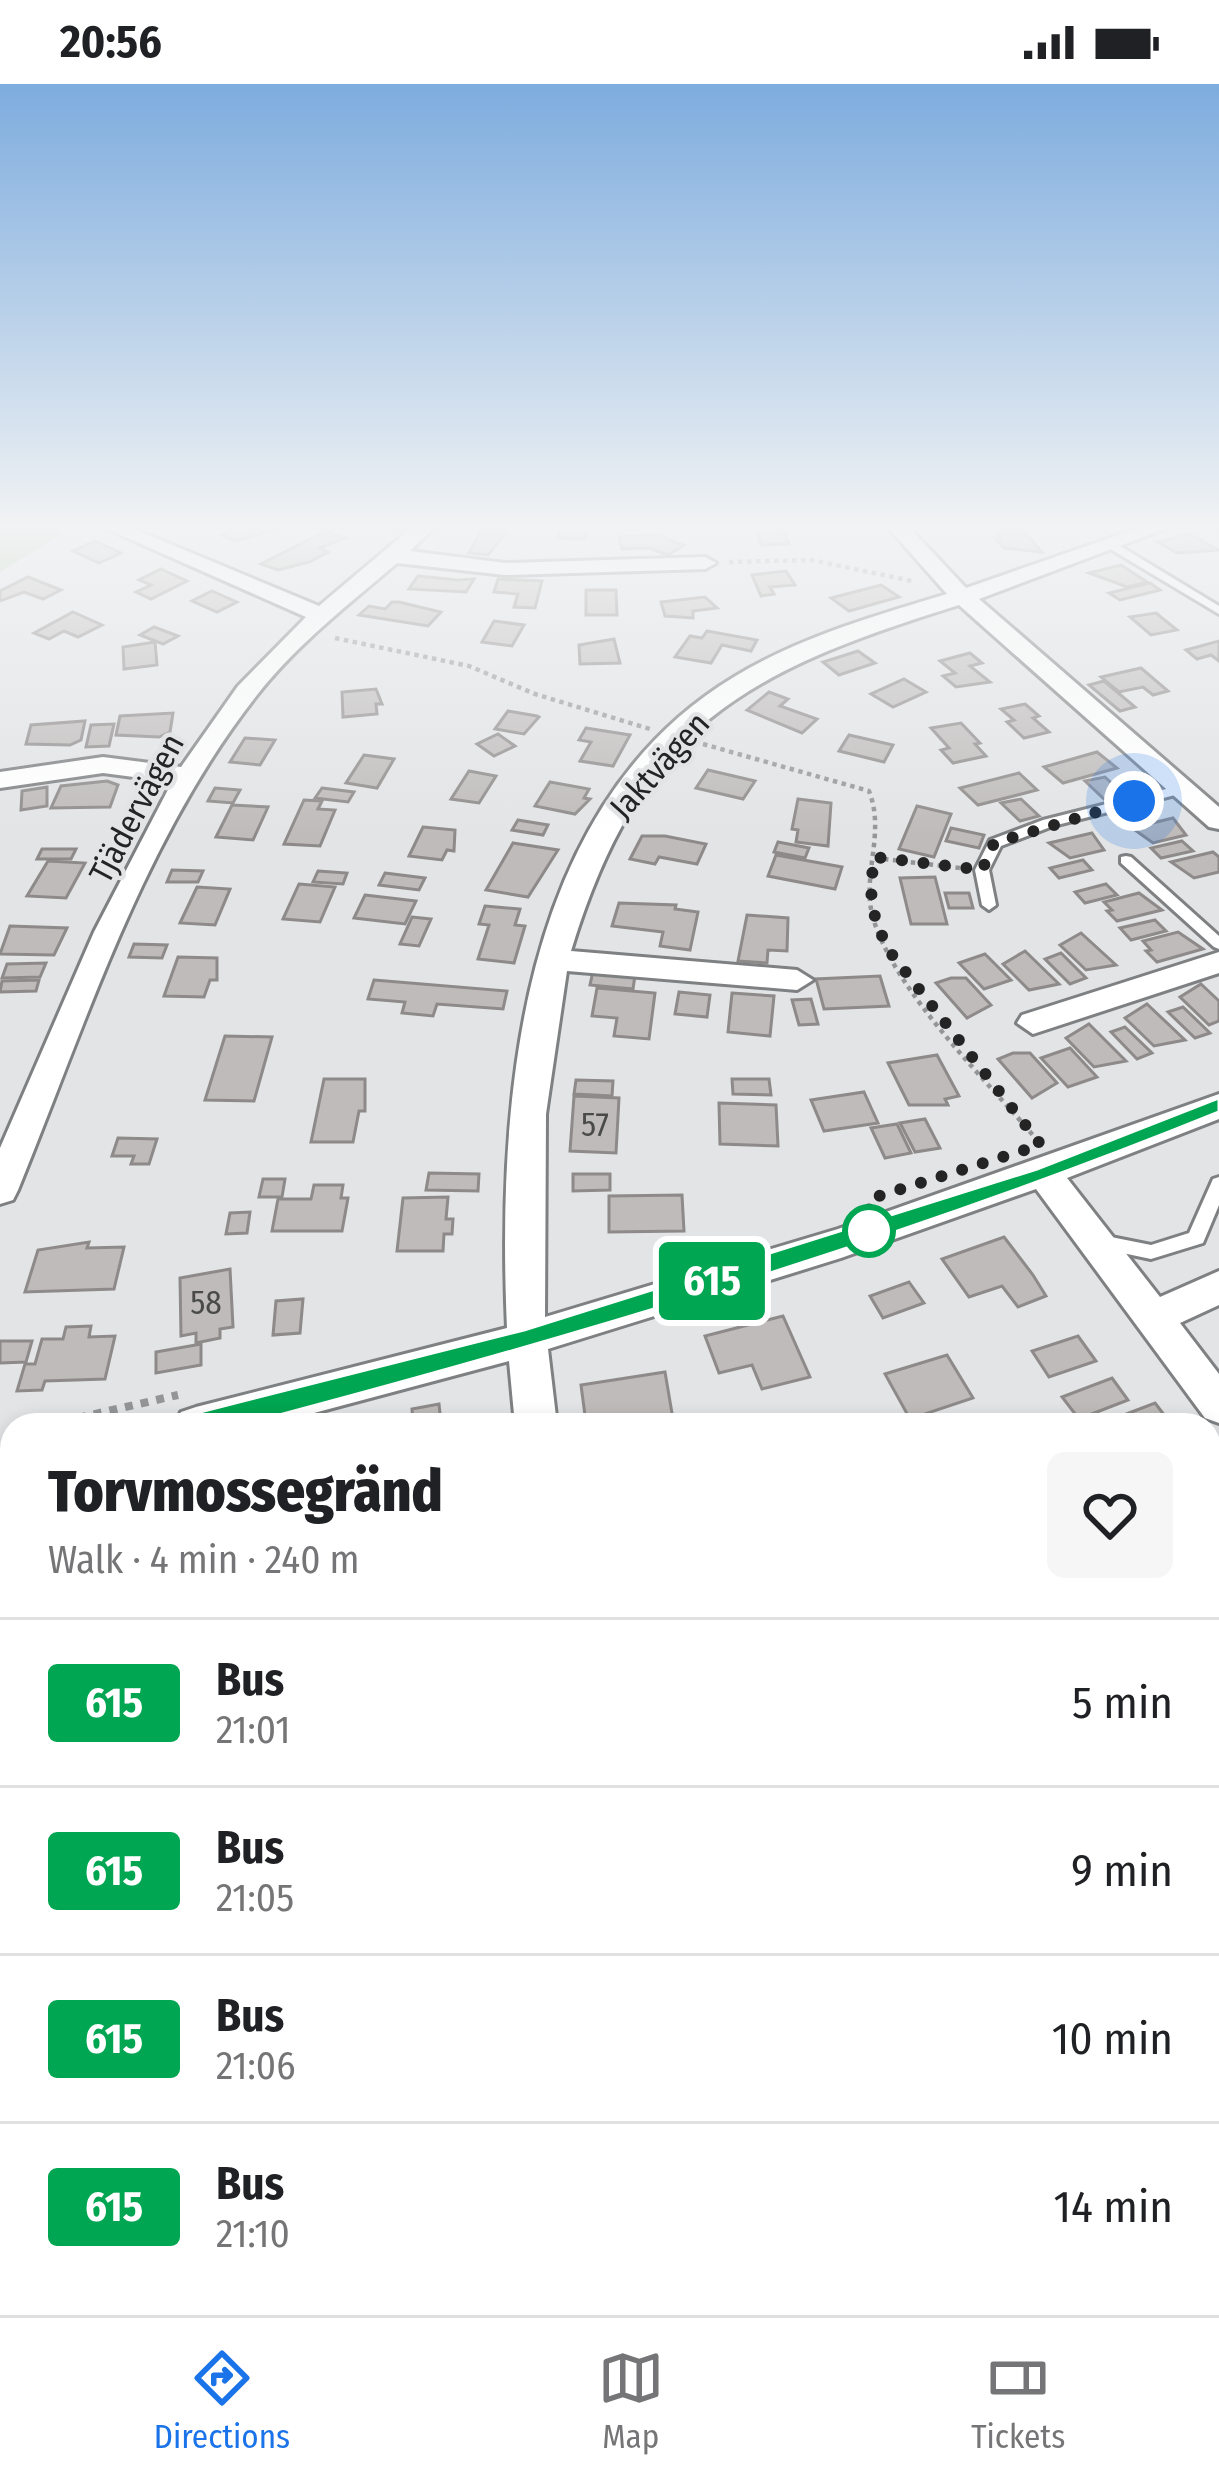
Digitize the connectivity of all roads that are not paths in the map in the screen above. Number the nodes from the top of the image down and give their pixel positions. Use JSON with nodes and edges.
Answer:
{"nodes":[{"id":1,"x":310,"y":628,"type":"edge"},
{"id":2,"x":853,"y":628,"type":"edge"},
{"id":3,"x":1001,"y":628,"type":"edge"},
{"id":4,"x":187,"y":776,"type":"junction"},
{"id":5,"x":0,"y":780,"type":"edge"},
{"id":6,"x":1204,"y":803,"type":"edge"},
{"id":7,"x":1126,"y":860,"type":"dead end"},
{"id":8,"x":989,"y":905,"type":"dead end"},
{"id":9,"x":1219,"y":944,"type":"edge"},
{"id":10,"x":556,"y":960,"type":"junction"},
{"id":11,"x":1219,"y":962,"type":"edge"},
{"id":12,"x":797,"y":980,"type":"dead end"},
{"id":13,"x":1033,"y":1023,"type":"dead end"},
{"id":14,"x":1219,"y":1106,"type":"edge"},
{"id":15,"x":1032,"y":1163,"type":"junction"},
{"id":16,"x":1219,"y":1184,"type":"edge"},
{"id":17,"x":0,"y":1190,"type":"edge"},
{"id":18,"x":1096,"y":1241,"type":"junction"},
{"id":19,"x":1219,"y":1287,"type":"edge"},
{"id":20,"x":1152,"y":1319,"type":"junction"},
{"id":21,"x":524,"y":1341,"type":"junction"},
{"id":22,"x":1219,"y":1405,"type":"edge"},
{"id":23,"x":197,"y":1408,"type":"edge"},
{"id":24,"x":534,"y":1413,"type":"edge"}],
"edges":[{"from":1,"to":4,"type":"street","name":"Tjädervägen"},
{"from":2,"to":10,"type":"street","name":"Jaktvägen"},
{"from":3,"to":6,"type":"street"},
{"from":4,"to":5,"type":"street"},
{"from":4,"to":17,"type":"street","name":"Tjädervägen"},
{"from":6,"to":8,"type":"lane"},
{"from":7,"to":9,"type":"lane"},
{"from":10,"to":12,"type":"street"},
{"from":10,"to":21,"type":"street","name":"Jaktvägen"},
{"from":11,"to":13,"type":"street"},
{"from":14,"to":15,"type":"street"},
{"from":15,"to":18,"type":"street"},
{"from":15,"to":21,"type":"street"},
{"from":16,"to":18,"type":"lane"},
{"from":18,"to":20,"type":"street"},
{"from":19,"to":20,"type":"street"},
{"from":20,"to":22,"type":"street"},
{"from":21,"to":23,"type":"street"},
{"from":21,"to":24,"type":"street","name":"Jaktvägen"}]}
